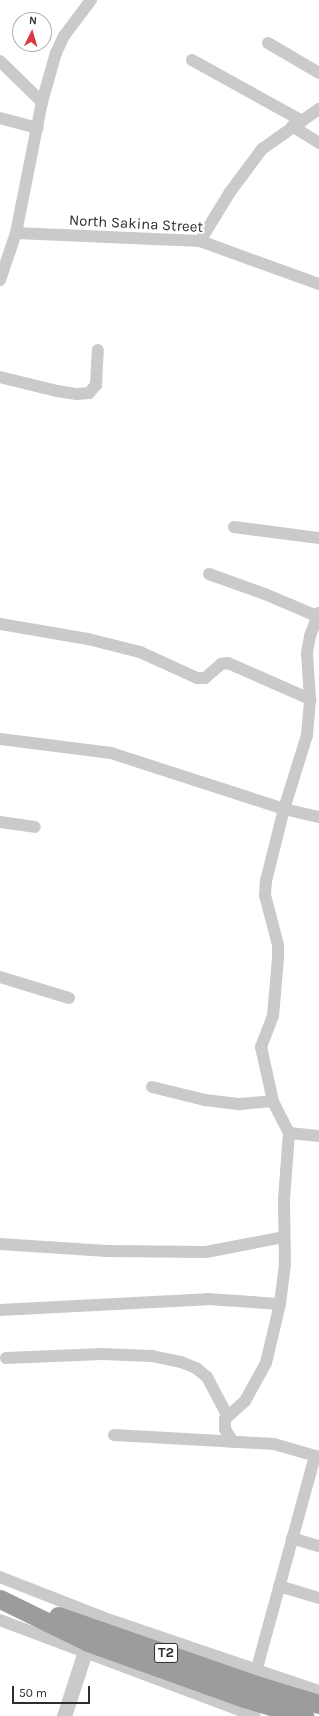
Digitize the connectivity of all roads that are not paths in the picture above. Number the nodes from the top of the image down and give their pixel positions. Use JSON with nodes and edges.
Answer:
{"nodes":[{"id":1,"x":91,"y":0,"type":"edge"},
{"id":2,"x":268,"y":43,"type":"dead end"},
{"id":3,"x":192,"y":60,"type":"dead end"},
{"id":4,"x":0,"y":61,"type":"edge"},
{"id":5,"x":319,"y":72,"type":"edge"},
{"id":6,"x":42,"y":102,"type":"junction"},
{"id":7,"x":319,"y":109,"type":"edge"},
{"id":8,"x":0,"y":118,"type":"edge"},
{"id":9,"x":297,"y":123,"type":"junction"},
{"id":10,"x":38,"y":128,"type":"junction"},
{"id":11,"x":319,"y":143,"type":"edge"},
{"id":12,"x":16,"y":233,"type":"junction"},
{"id":13,"x":200,"y":241,"type":"junction"},
{"id":14,"x":4,"y":253,"type":"edge"},
{"id":15,"x":0,"y":280,"type":"edge"},
{"id":16,"x":319,"y":284,"type":"edge"},
{"id":17,"x":98,"y":350,"type":"dead end"},
{"id":18,"x":0,"y":377,"type":"edge"},
{"id":19,"x":234,"y":527,"type":"dead end"},
{"id":20,"x":319,"y":538,"type":"edge"},
{"id":21,"x":209,"y":574,"type":"dead end"},
{"id":22,"x":318,"y":616,"type":"edge"},
{"id":23,"x":0,"y":624,"type":"edge"},
{"id":24,"x":310,"y":699,"type":"junction"},
{"id":25,"x":313,"y":737,"type":"edge"},
{"id":26,"x":0,"y":739,"type":"edge"},
{"id":27,"x":284,"y":809,"type":"junction"},
{"id":28,"x":319,"y":817,"type":"edge"},
{"id":29,"x":0,"y":822,"type":"edge"},
{"id":30,"x":35,"y":827,"type":"dead end"},
{"id":31,"x":0,"y":977,"type":"edge"},
{"id":32,"x":70,"y":998,"type":"dead end"},
{"id":33,"x":152,"y":1087,"type":"dead end"},
{"id":34,"x":273,"y":1101,"type":"junction"},
{"id":35,"x":289,"y":1132,"type":"junction"},
{"id":36,"x":319,"y":1136,"type":"edge"},
{"id":37,"x":284,"y":1237,"type":"junction"},
{"id":38,"x":0,"y":1244,"type":"edge"},
{"id":39,"x":280,"y":1304,"type":"junction"},
{"id":40,"x":0,"y":1310,"type":"edge"},
{"id":41,"x":6,"y":1358,"type":"dead end"},
{"id":42,"x":227,"y":1414,"type":"junction"},
{"id":43,"x":114,"y":1435,"type":"dead end"},
{"id":44,"x":233,"y":1442,"type":"junction"},
{"id":45,"x":317,"y":1456,"type":"edge"},
{"id":46,"x":292,"y":1538,"type":"junction"},
{"id":47,"x":319,"y":1546,"type":"edge"},
{"id":48,"x":0,"y":1577,"type":"edge"},
{"id":49,"x":280,"y":1586,"type":"junction"},
{"id":50,"x":319,"y":1598,"type":"edge"},
{"id":51,"x":6,"y":1601,"type":"edge"},
{"id":52,"x":1,"y":1621,"type":"edge"},
{"id":53,"x":65,"y":1624,"type":"junction"},
{"id":54,"x":85,"y":1650,"type":"junction"},
{"id":55,"x":255,"y":1678,"type":"junction"},
{"id":56,"x":319,"y":1691,"type":"edge"},
{"id":57,"x":319,"y":1704,"type":"edge"},
{"id":58,"x":64,"y":1716,"type":"edge"},
{"id":59,"x":255,"y":1716,"type":"edge"},
{"id":60,"x":304,"y":1716,"type":"edge"}],
"edges":[{"from":1,"to":6,"type":"street"},
{"from":2,"to":5,"type":"street"},
{"from":3,"to":9,"type":"street"},
{"from":4,"to":6,"type":"street"},
{"from":6,"to":10,"type":"street"},
{"from":7,"to":9,"type":"street"},
{"from":8,"to":10,"type":"street"},
{"from":9,"to":11,"type":"street"},
{"from":9,"to":13,"type":"street"},
{"from":10,"to":12,"type":"street"},
{"from":12,"to":13,"type":"street","name":"North Sakina Street"},
{"from":12,"to":14,"type":"street"},
{"from":13,"to":16,"type":"street","name":"North Sakina Street"},
{"from":14,"to":15,"type":"street"},
{"from":17,"to":18,"type":"street"},
{"from":19,"to":20,"type":"street"},
{"from":21,"to":22,"type":"street"},
{"from":22,"to":24,"type":"street"},
{"from":23,"to":24,"type":"street"},
{"from":24,"to":25,"type":"street"},
{"from":25,"to":27,"type":"street"},
{"from":26,"to":27,"type":"street"},
{"from":27,"to":28,"type":"street"},
{"from":27,"to":34,"type":"street"},
{"from":29,"to":30,"type":"street"},
{"from":31,"to":32,"type":"street"},
{"from":33,"to":34,"type":"street"},
{"from":34,"to":35,"type":"street"},
{"from":35,"to":36,"type":"street"},
{"from":35,"to":37,"type":"street"},
{"from":37,"to":38,"type":"street"},
{"from":37,"to":39,"type":"street"},
{"from":39,"to":40,"type":"street"},
{"from":39,"to":42,"type":"street"},
{"from":41,"to":42,"type":"street"},
{"from":42,"to":44,"type":"street"},
{"from":43,"to":44,"type":"street"},
{"from":44,"to":45,"type":"street"},
{"from":45,"to":46,"type":"street"},
{"from":46,"to":47,"type":"street"},
{"from":46,"to":49,"type":"street"},
{"from":48,"to":55,"type":"street"},
{"from":49,"to":50,"type":"street"},
{"from":49,"to":55,"type":"street"},
{"from":51,"to":53,"type":"highway","number":"T2"},
{"from":52,"to":54,"type":"street"},
{"from":53,"to":54,"type":"highway","number":"T2"},
{"from":53,"to":55,"type":"highway","number":"T2"},
{"from":54,"to":58,"type":"street"},
{"from":54,"to":59,"type":"street"},
{"from":54,"to":60,"type":"highway","number":"T2"},
{"from":55,"to":56,"type":"street"},
{"from":55,"to":57,"type":"highway","number":"T2"}]}
